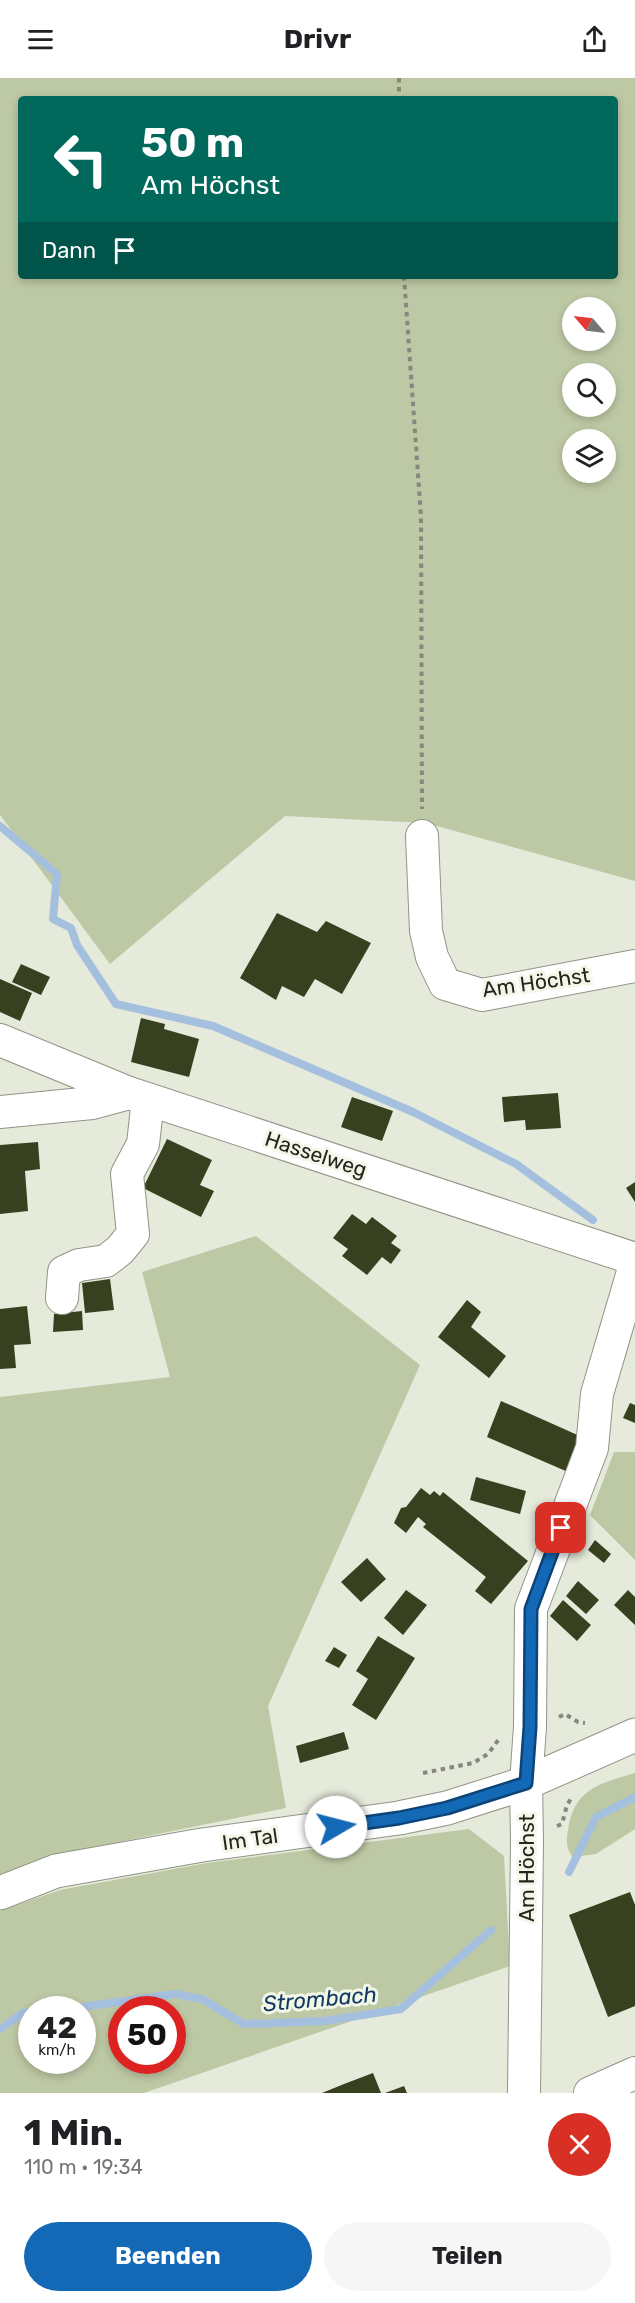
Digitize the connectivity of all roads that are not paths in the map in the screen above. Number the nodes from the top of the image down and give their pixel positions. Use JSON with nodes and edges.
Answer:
{"nodes":[{"id":1,"x":422,"y":836,"type":"road end"},
{"id":2,"x":635,"y":966,"type":"edge"},
{"id":3,"x":0,"y":1040,"type":"edge"},
{"id":4,"x":138,"y":1096,"type":"junction"},
{"id":5,"x":0,"y":1112,"type":"edge"},
{"id":6,"x":635,"y":1259,"type":"edge"},
{"id":7,"x":635,"y":1265,"type":"edge"},
{"id":8,"x":62,"y":1298,"type":"dead end"},
{"id":9,"x":635,"y":1735,"type":"edge"},
{"id":10,"x":526,"y":1783,"type":"junction"},
{"id":11,"x":0,"y":1893,"type":"edge"},
{"id":12,"x":635,"y":2073,"type":"edge"},
{"id":13,"x":524,"y":2093,"type":"edge"},
{"id":14,"x":590,"y":2093,"type":"edge"}],
"edges":[{"from":1,"to":2,"type":"street","name":"Am Höchst"},
{"from":3,"to":4,"type":"street","name":"Hasselweg"},
{"from":4,"to":5,"type":"street"},
{"from":4,"to":6,"type":"street","name":"Hasselweg"},
{"from":4,"to":8,"type":"street"},
{"from":7,"to":10,"type":"street","name":"Am Höchst"},
{"from":9,"to":10,"type":"main road","name":"Im Tal"},
{"from":10,"to":11,"type":"main road","name":"Im Tal"},
{"from":10,"to":13,"type":"street","name":"Am Höchst"},
{"from":12,"to":14,"type":"street"}]}
